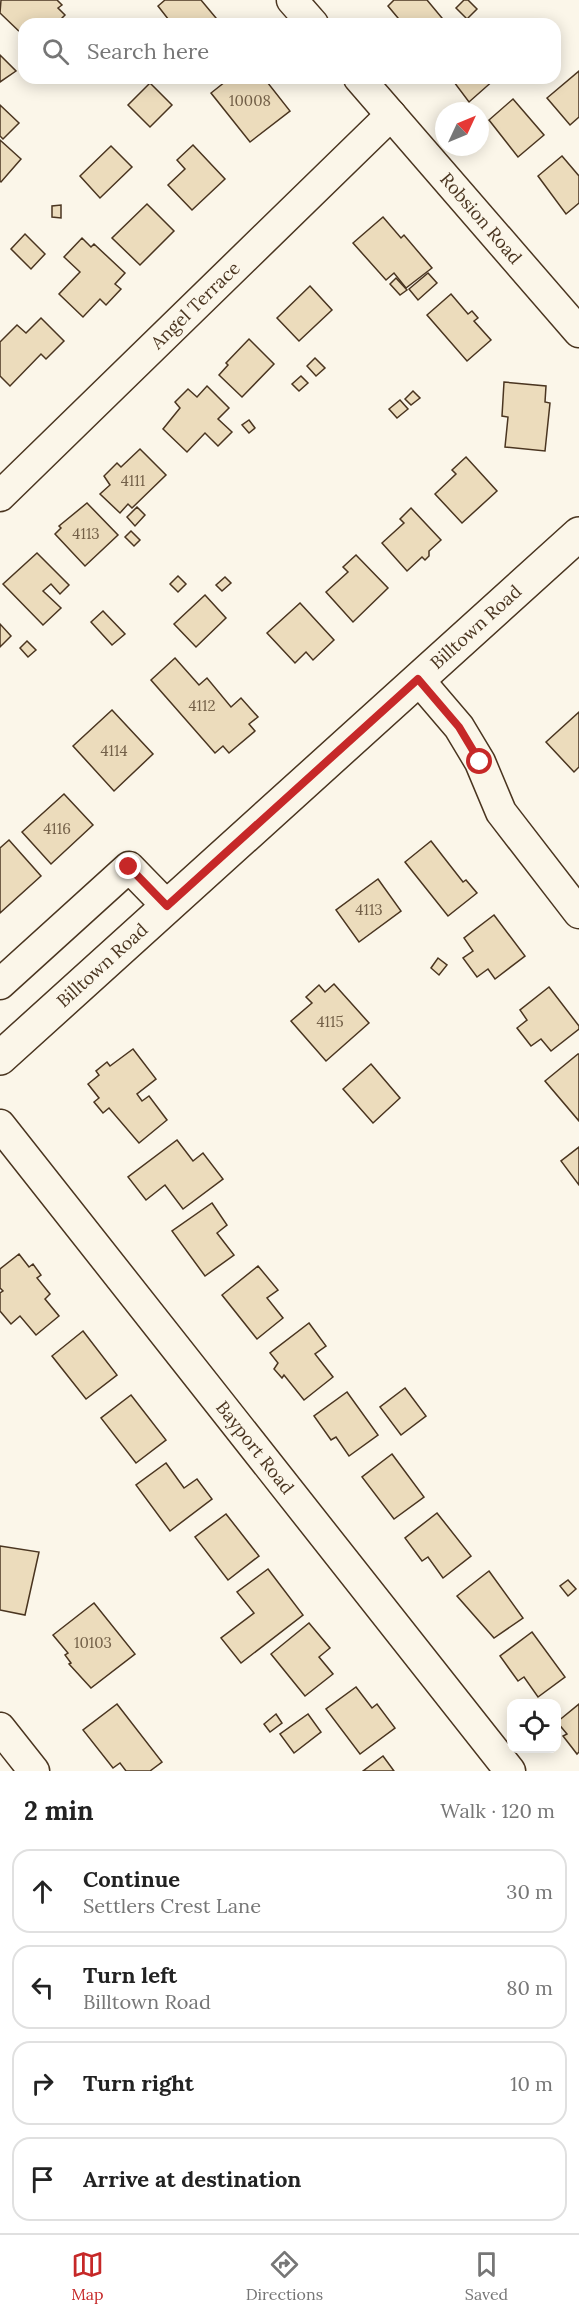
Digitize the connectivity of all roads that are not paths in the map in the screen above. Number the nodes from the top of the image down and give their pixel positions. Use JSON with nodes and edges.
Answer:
{"nodes":[{"id":1,"x":292,"y":0,"type":"edge"},
{"id":2,"x":308,"y":18,"type":"edge"},
{"id":3,"x":364,"y":84,"type":"edge"},
{"id":4,"x":391,"y":115,"type":"junction"},
{"id":5,"x":579,"y":332,"type":"edge"},
{"id":6,"x":0,"y":496,"type":"edge"},
{"id":7,"x":579,"y":534,"type":"edge"},
{"id":8,"x":418,"y":679,"type":"junction"},
{"id":9,"x":167,"y":906,"type":"junction"},
{"id":10,"x":579,"y":913,"type":"edge"},
{"id":11,"x":0,"y":984,"type":"edge"},
{"id":12,"x":0,"y":1058,"type":"edge"},
{"id":13,"x":0,"y":1125,"type":"edge"},
{"id":14,"x":0,"y":1728,"type":"edge"},
{"id":15,"x":34,"y":1771,"type":"edge"},
{"id":16,"x":510,"y":1771,"type":"edge"}],
"edges":[{"from":1,"to":2,"type":"street"},
{"from":3,"to":4,"type":"street","name":"Robsion Road"},
{"from":4,"to":5,"type":"street","name":"Robsion Road"},
{"from":4,"to":6,"type":"street","name":"Angel Terrace"},
{"from":7,"to":8,"type":"main road","name":"Billtown Road"},
{"from":8,"to":9,"type":"main road","name":"Billtown Road"},
{"from":8,"to":10,"type":"street"},
{"from":9,"to":11,"type":"street"},
{"from":9,"to":12,"type":"main road","name":"Billtown Road"},
{"from":13,"to":16,"type":"street","name":"Bayport Road"},
{"from":14,"to":15,"type":"street"}]}
